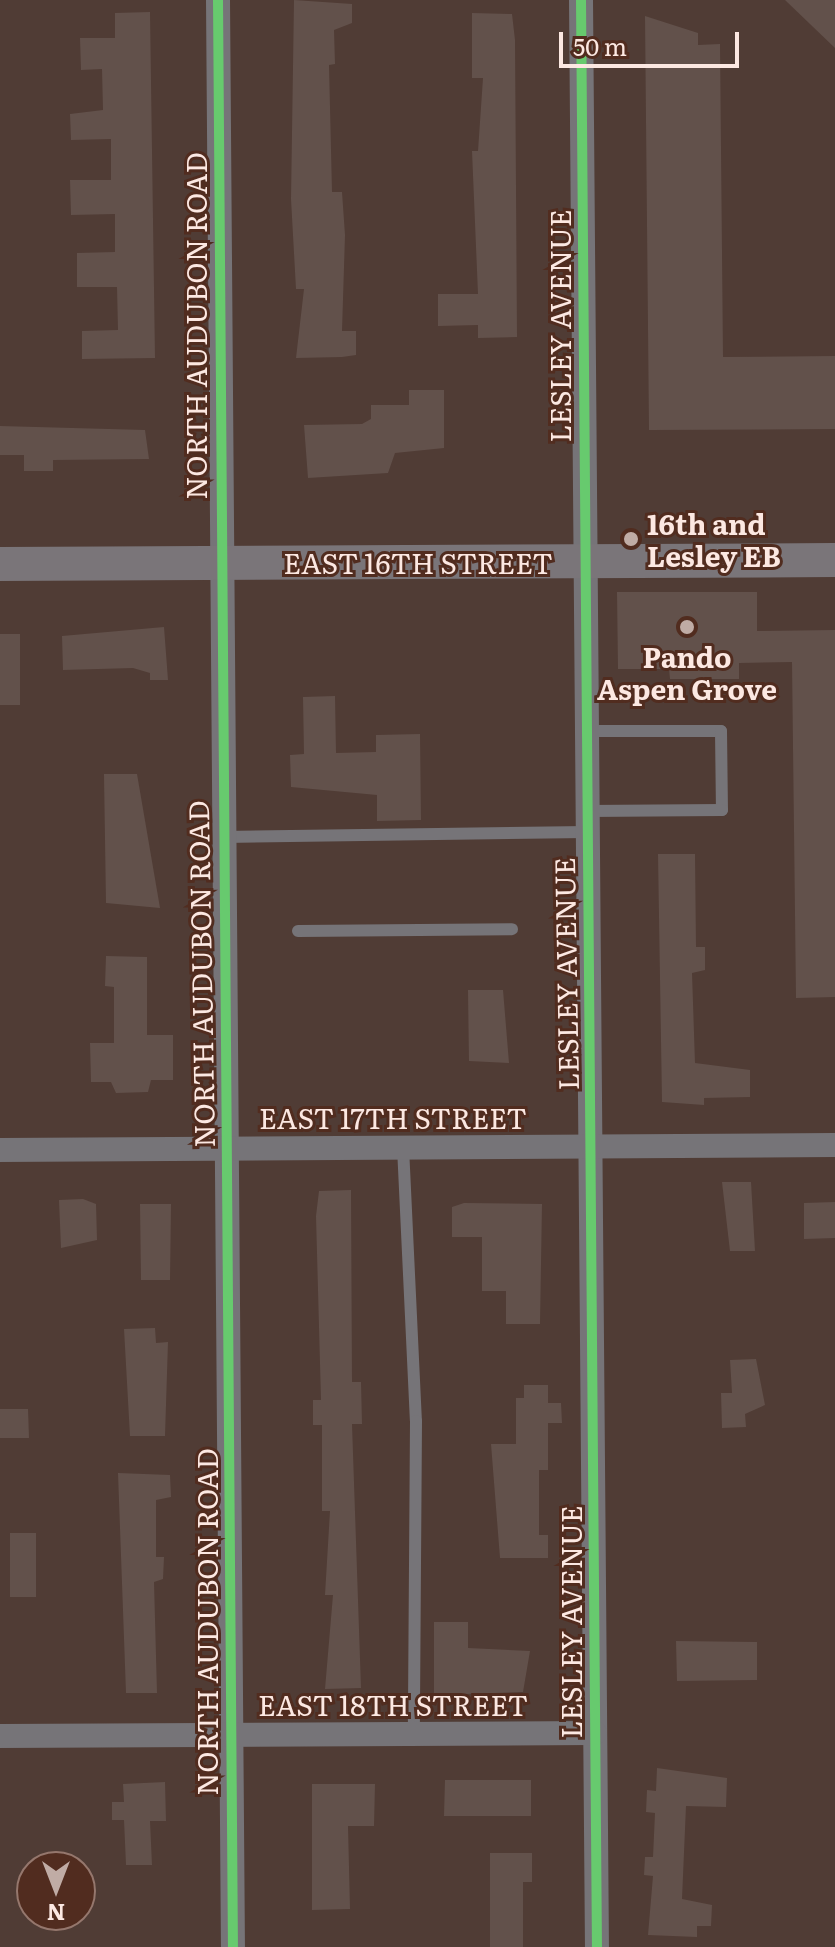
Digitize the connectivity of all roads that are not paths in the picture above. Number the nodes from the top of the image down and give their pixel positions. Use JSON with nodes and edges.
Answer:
{"nodes":[{"id":1,"x":218,"y":0,"type":"edge"},
{"id":2,"x":581,"y":0,"type":"edge"},
{"id":3,"x":835,"y":560,"type":"edge"},
{"id":4,"x":584,"y":562,"type":"junction"},
{"id":5,"x":220,"y":563,"type":"junction"},
{"id":6,"x":0,"y":564,"type":"edge"},
{"id":7,"x":586,"y":731,"type":"junction"},
{"id":8,"x":587,"y":821,"type":"junction"},
{"id":9,"x":223,"y":837,"type":"junction"},
{"id":10,"x":512,"y":929,"type":"dead end"},
{"id":11,"x":298,"y":931,"type":"dead end"},
{"id":12,"x":835,"y":1145,"type":"edge"},
{"id":13,"x":590,"y":1146,"type":"junction"},
{"id":14,"x":403,"y":1147,"type":"junction"},
{"id":15,"x":226,"y":1148,"type":"junction"},
{"id":16,"x":0,"y":1150,"type":"edge"},
{"id":17,"x":595,"y":1733,"type":"junction"},
{"id":18,"x":414,"y":1734,"type":"junction"},
{"id":19,"x":231,"y":1735,"type":"junction"},
{"id":20,"x":0,"y":1736,"type":"edge"},
{"id":21,"x":233,"y":1947,"type":"edge"},
{"id":22,"x":597,"y":1947,"type":"edge"}],
"edges":[{"from":1,"to":5,"type":"street","name":"NORTH AUDUBON ROAD"},
{"from":2,"to":4,"type":"street","name":"LESLEY AVENUE"},
{"from":3,"to":4,"type":"main road","name":"EAST 16TH STREET"},
{"from":4,"to":5,"type":"main road","name":"EAST 16TH STREET"},
{"from":4,"to":7,"type":"street","name":"LESLEY AVENUE"},
{"from":5,"to":6,"type":"main road","name":"EAST 16TH STREET"},
{"from":5,"to":9,"type":"street","name":"NORTH AUDUBON ROAD"},
{"from":7,"to":8,"type":"street","name":"LESLEY AVENUE"},
{"from":7,"to":8,"type":"lane"},
{"from":8,"to":9,"type":"lane"},
{"from":8,"to":13,"type":"street","name":"LESLEY AVENUE"},
{"from":9,"to":15,"type":"street","name":"NORTH AUDUBON ROAD"},
{"from":10,"to":11,"type":"lane"},
{"from":12,"to":13,"type":"street","name":"EAST 17TH STREET"},
{"from":13,"to":14,"type":"street","name":"EAST 17TH STREET"},
{"from":13,"to":17,"type":"street","name":"LESLEY AVENUE"},
{"from":14,"to":15,"type":"street","name":"EAST 17TH STREET"},
{"from":14,"to":18,"type":"lane"},
{"from":15,"to":16,"type":"street","name":"EAST 17TH STREET"},
{"from":15,"to":19,"type":"street","name":"NORTH AUDUBON ROAD"},
{"from":17,"to":18,"type":"street","name":"EAST 18TH STREET"},
{"from":17,"to":22,"type":"street","name":"LESLEY AVENUE"},
{"from":18,"to":19,"type":"street","name":"EAST 18TH STREET"},
{"from":19,"to":20,"type":"street","name":"EAST 18TH STREET"},
{"from":19,"to":21,"type":"street","name":"NORTH AUDUBON ROAD"}]}
